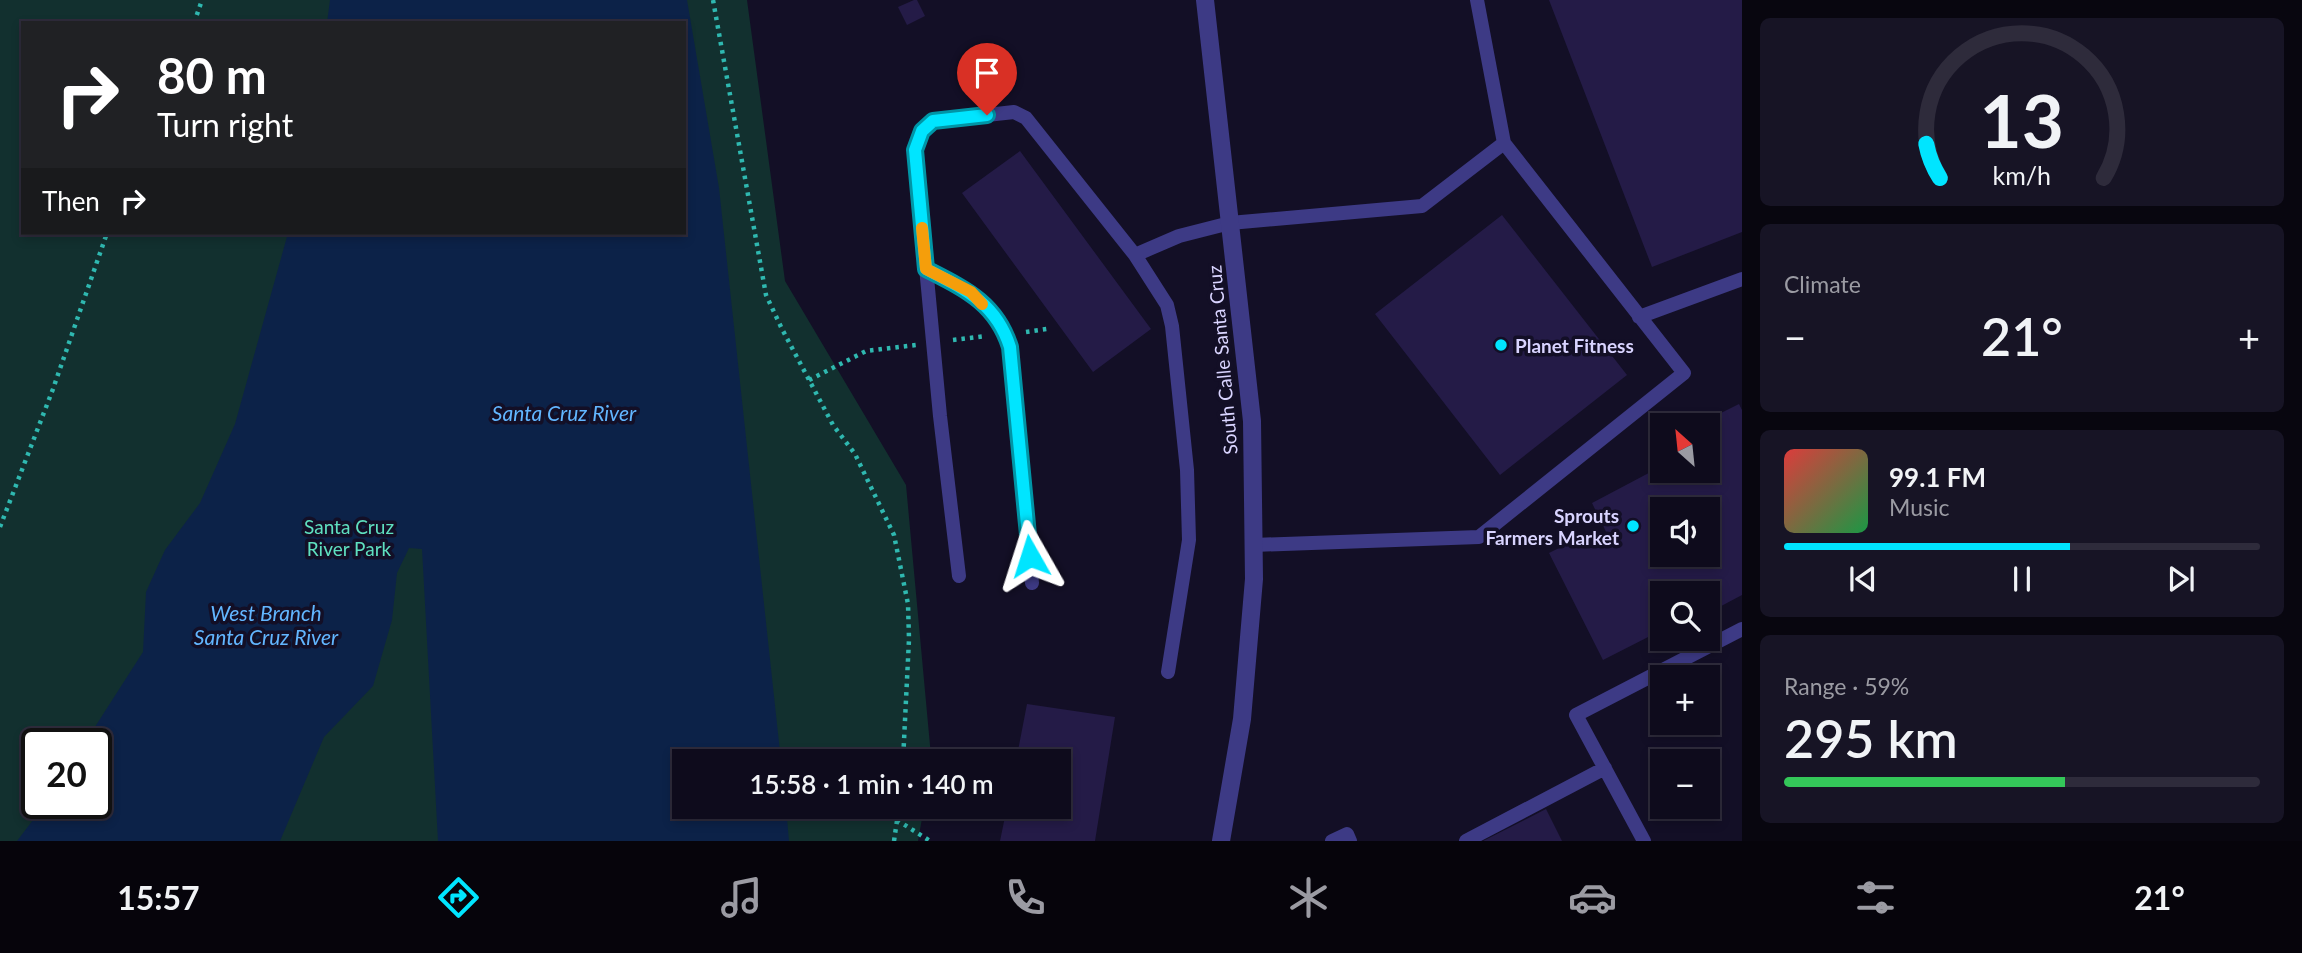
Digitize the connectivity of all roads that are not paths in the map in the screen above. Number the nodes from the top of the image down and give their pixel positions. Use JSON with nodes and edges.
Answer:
{"nodes":[{"id":1,"x":1205,"y":0,"type":"edge"},
{"id":2,"x":1477,"y":0,"type":"edge"},
{"id":3,"x":1504,"y":143,"type":"junction"},
{"id":4,"x":1230,"y":223,"type":"junction"},
{"id":5,"x":1135,"y":255,"type":"junction"},
{"id":6,"x":926,"y":269,"type":"junction"},
{"id":7,"x":1742,"y":279,"type":"edge"},
{"id":8,"x":1639,"y":317,"type":"junction"},
{"id":9,"x":1254,"y":545,"type":"junction"},
{"id":10,"x":959,"y":576,"type":"dead end"},
{"id":11,"x":1032,"y":583,"type":"dead end"},
{"id":12,"x":1742,"y":629,"type":"edge"},
{"id":13,"x":1168,"y":672,"type":"dead end"},
{"id":14,"x":1605,"y":768,"type":"junction"},
{"id":15,"x":1221,"y":841,"type":"edge"},
{"id":16,"x":1332,"y":841,"type":"edge"},
{"id":17,"x":1350,"y":841,"type":"edge"},
{"id":18,"x":1466,"y":841,"type":"edge"},
{"id":19,"x":1644,"y":841,"type":"edge"}],
"edges":[{"from":1,"to":4,"type":"street","name":"South Calle Santa Cruz"},
{"from":2,"to":3,"type":"lane"},
{"from":3,"to":4,"type":"lane"},
{"from":3,"to":8,"type":"lane"},
{"from":4,"to":5,"type":"lane"},
{"from":4,"to":9,"type":"street","name":"South Calle Santa Cruz"},
{"from":5,"to":6,"type":"lane"},
{"from":5,"to":13,"type":"lane"},
{"from":6,"to":10,"type":"lane"},
{"from":6,"to":11,"type":"lane"},
{"from":7,"to":8,"type":"lane"},
{"from":8,"to":9,"type":"lane"},
{"from":9,"to":15,"type":"street","name":"South Calle Santa Cruz"},
{"from":12,"to":14,"type":"lane"},
{"from":14,"to":18,"type":"lane"},
{"from":14,"to":19,"type":"lane"},
{"from":16,"to":17,"type":"lane"}]}
